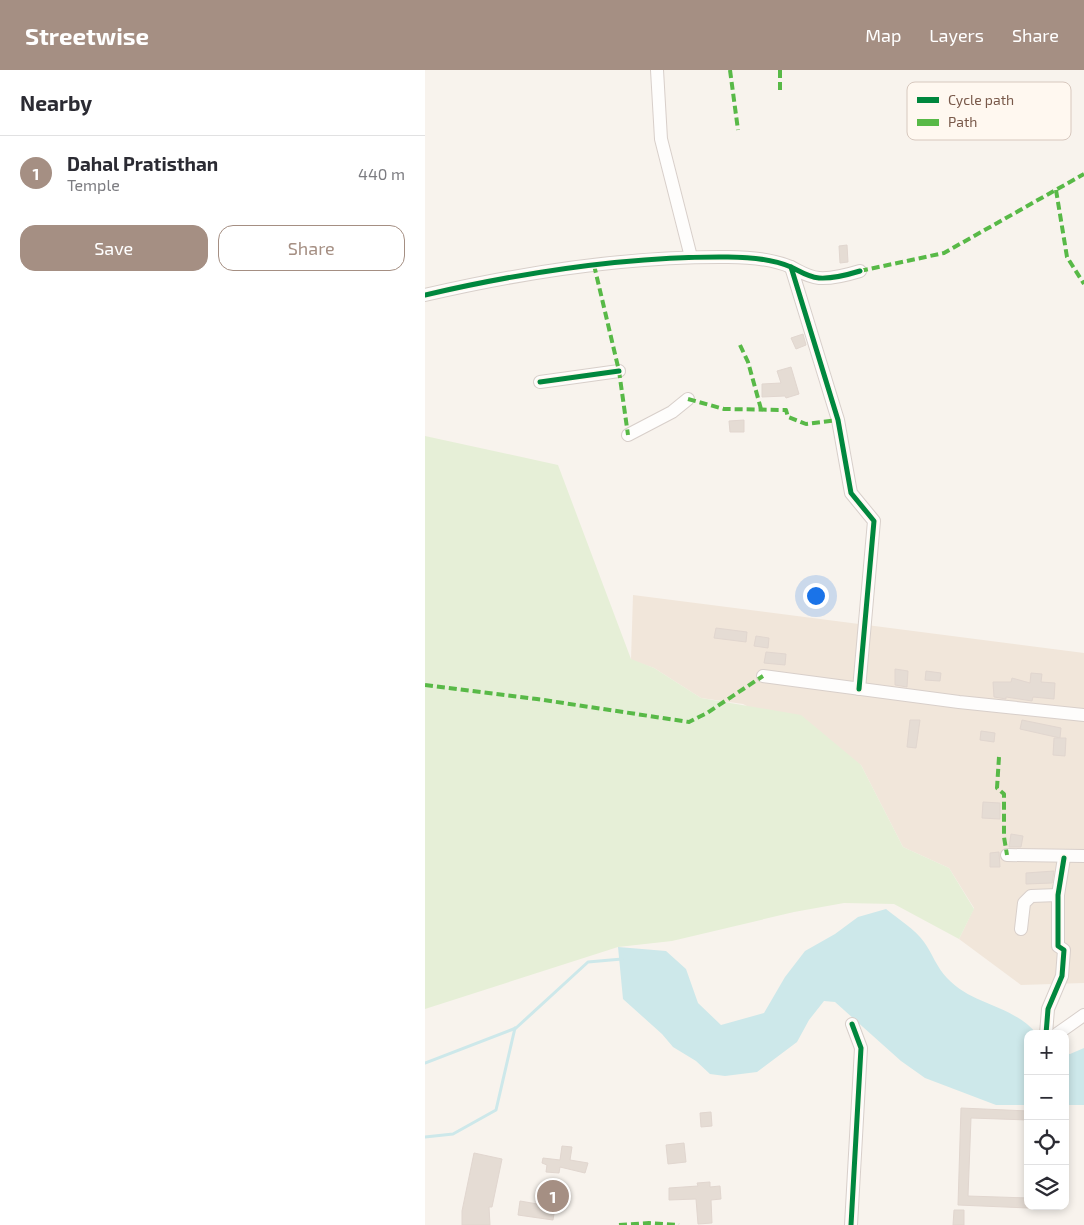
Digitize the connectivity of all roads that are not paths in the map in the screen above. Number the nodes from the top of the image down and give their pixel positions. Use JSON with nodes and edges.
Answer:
{"nodes":[{"id":1,"x":657,"y":70,"type":"edge"},
{"id":2,"x":691,"y":257,"type":"junction"},
{"id":3,"x":791,"y":267,"type":"junction"},
{"id":4,"x":860,"y":271,"type":"dead end"},
{"id":5,"x":425,"y":295,"type":"edge"},
{"id":6,"x":619,"y":371,"type":"dead end"},
{"id":7,"x":540,"y":382,"type":"dead end"},
{"id":8,"x":688,"y":399,"type":"dead end"},
{"id":9,"x":628,"y":436,"type":"dead end"},
{"id":10,"x":763,"y":676,"type":"dead end"},
{"id":11,"x":859,"y":689,"type":"junction"},
{"id":12,"x":1084,"y":715,"type":"edge"},
{"id":13,"x":1007,"y":855,"type":"dead end"},
{"id":14,"x":1084,"y":856,"type":"edge"},
{"id":15,"x":1064,"y":858,"type":"junction"},
{"id":16,"x":1058,"y":895,"type":"junction"},
{"id":17,"x":1021,"y":929,"type":"dead end"},
{"id":18,"x":1084,"y":1015,"type":"edge"},
{"id":19,"x":852,"y":1024,"type":"dead end"},
{"id":20,"x":1046,"y":1030,"type":"edge"},
{"id":21,"x":1063,"y":1030,"type":"edge"},
{"id":22,"x":851,"y":1225,"type":"edge"}],
"edges":[{"from":1,"to":2,"type":"street"},
{"from":2,"to":3,"type":"street"},
{"from":2,"to":5,"type":"street"},
{"from":3,"to":4,"type":"street"},
{"from":3,"to":11,"type":"street"},
{"from":6,"to":7,"type":"street"},
{"from":8,"to":9,"type":"street"},
{"from":10,"to":11,"type":"street"},
{"from":11,"to":12,"type":"street"},
{"from":13,"to":15,"type":"street"},
{"from":14,"to":15,"type":"street"},
{"from":15,"to":16,"type":"street"},
{"from":16,"to":17,"type":"street"},
{"from":16,"to":20,"type":"street"},
{"from":18,"to":21,"type":"street"},
{"from":19,"to":22,"type":"street"}]}
